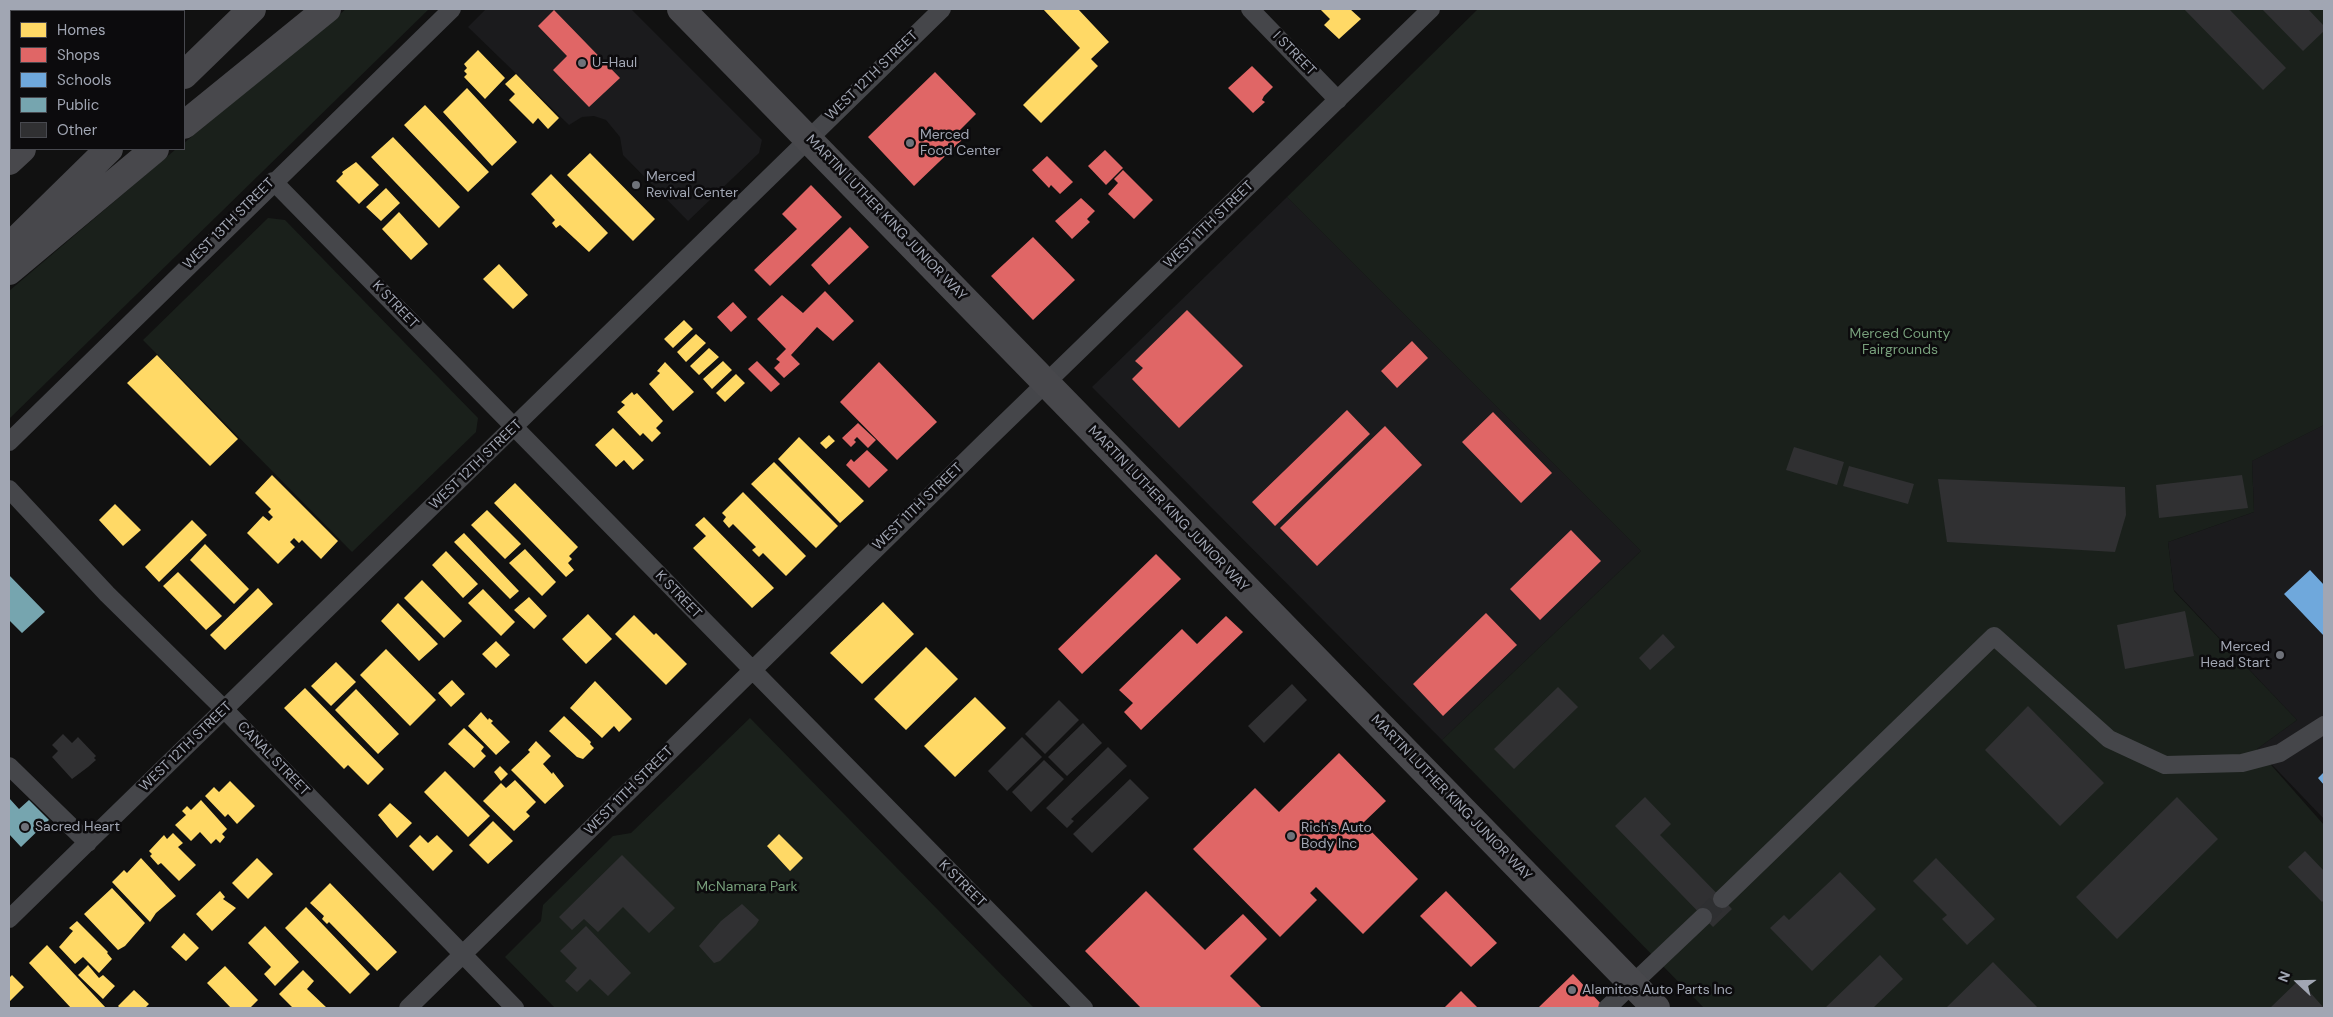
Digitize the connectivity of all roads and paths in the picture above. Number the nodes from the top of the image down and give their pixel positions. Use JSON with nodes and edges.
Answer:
{"nodes":[{"id":1,"x":252,"y":9,"type":"edge"},
{"id":2,"x":327,"y":9,"type":"edge"},
{"id":3,"x":452,"y":9,"type":"edge"},
{"id":4,"x":681,"y":9,"type":"edge"},
{"id":5,"x":942,"y":9,"type":"edge"},
{"id":6,"x":1250,"y":9,"type":"edge"},
{"id":7,"x":1431,"y":9,"type":"edge"},
{"id":8,"x":185,"y":74,"type":"edge"},
{"id":9,"x":1338,"y":100,"type":"junction"},
{"id":10,"x":185,"y":124,"type":"edge"},
{"id":11,"x":808,"y":139,"type":"junction"},
{"id":12,"x":21,"y":150,"type":"edge"},
{"id":13,"x":108,"y":150,"type":"edge"},
{"id":14,"x":154,"y":150,"type":"edge"},
{"id":15,"x":9,"y":161,"type":"edge"},
{"id":16,"x":274,"y":181,"type":"junction"},
{"id":17,"x":9,"y":247,"type":"edge"},
{"id":18,"x":9,"y":271,"type":"edge"},
{"id":19,"x":1045,"y":383,"type":"junction"},
{"id":20,"x":514,"y":428,"type":"junction"},
{"id":21,"x":9,"y":442,"type":"edge"},
{"id":22,"x":9,"y":489,"type":"edge"},
{"id":23,"x":751,"y":670,"type":"junction"},
{"id":24,"x":224,"y":709,"type":"junction"},
{"id":25,"x":2324,"y":725,"type":"edge"},
{"id":26,"x":9,"y":766,"type":"edge"},
{"id":27,"x":88,"y":843,"type":"junction"},
{"id":28,"x":1722,"y":899,"type":"tunnel mouth"},
{"id":29,"x":1703,"y":917,"type":"tunnel mouth"},
{"id":30,"x":9,"y":919,"type":"edge"},
{"id":31,"x":463,"y":955,"type":"junction"},
{"id":32,"x":1631,"y":984,"type":"junction"},
{"id":33,"x":408,"y":1008,"type":"edge"},
{"id":34,"x":515,"y":1008,"type":"edge"},
{"id":35,"x":1084,"y":1008,"type":"edge"},
{"id":36,"x":1607,"y":1008,"type":"edge"},
{"id":37,"x":1656,"y":1008,"type":"edge"}],
"edges":[{"from":1,"to":8,"type":"highway"},
{"from":2,"to":10,"type":"highway"},
{"from":3,"to":16,"type":"street","name":"WEST 13TH STREET"},
{"from":4,"to":11,"type":"highway","name":"MARTIN LUTHER KING JUNIOR WAY"},
{"from":5,"to":11,"type":"street","name":"WEST 12TH STREET"},
{"from":6,"to":9,"type":"street","name":"I STREET"},
{"from":7,"to":9,"type":"street","name":"WEST 11TH STREET"},
{"from":9,"to":19,"type":"street","name":"WEST 11TH STREET"},
{"from":11,"to":19,"type":"highway","name":"MARTIN LUTHER KING JUNIOR WAY"},
{"from":11,"to":20,"type":"street","name":"WEST 12TH STREET"},
{"from":12,"to":15,"type":"highway"},
{"from":13,"to":17,"type":"highway"},
{"from":14,"to":18,"type":"highway"},
{"from":16,"to":20,"type":"street","name":"K STREET"},
{"from":16,"to":21,"type":"street","name":"WEST 13TH STREET"},
{"from":19,"to":23,"type":"street","name":"WEST 11TH STREET"},
{"from":19,"to":32,"type":"highway","name":"MARTIN LUTHER KING JUNIOR WAY"},
{"from":20,"to":23,"type":"street","name":"K STREET"},
{"from":20,"to":24,"type":"street","name":"WEST 12TH STREET"},
{"from":22,"to":24,"type":"street","name":"CANAL STREET"},
{"from":23,"to":31,"type":"street","name":"WEST 11TH STREET"},
{"from":23,"to":35,"type":"street","name":"K STREET"},
{"from":24,"to":27,"type":"street","name":"WEST 12TH STREET"},
{"from":24,"to":31,"type":"street","name":"CANAL STREET"},
{"from":25,"to":28,"type":"street"},
{"from":26,"to":27,"type":"street"},
{"from":27,"to":30,"type":"street","name":"WEST 12TH STREET"},
{"from":29,"to":32,"type":"street"},
{"from":31,"to":33,"type":"street","name":"WEST 11TH STREET"},
{"from":31,"to":34,"type":"street","name":"CANAL STREET"},
{"from":32,"to":36,"type":"street"},
{"from":32,"to":37,"type":"highway","name":"MARTIN LUTHER KING JUNIOR WAY"}]}
